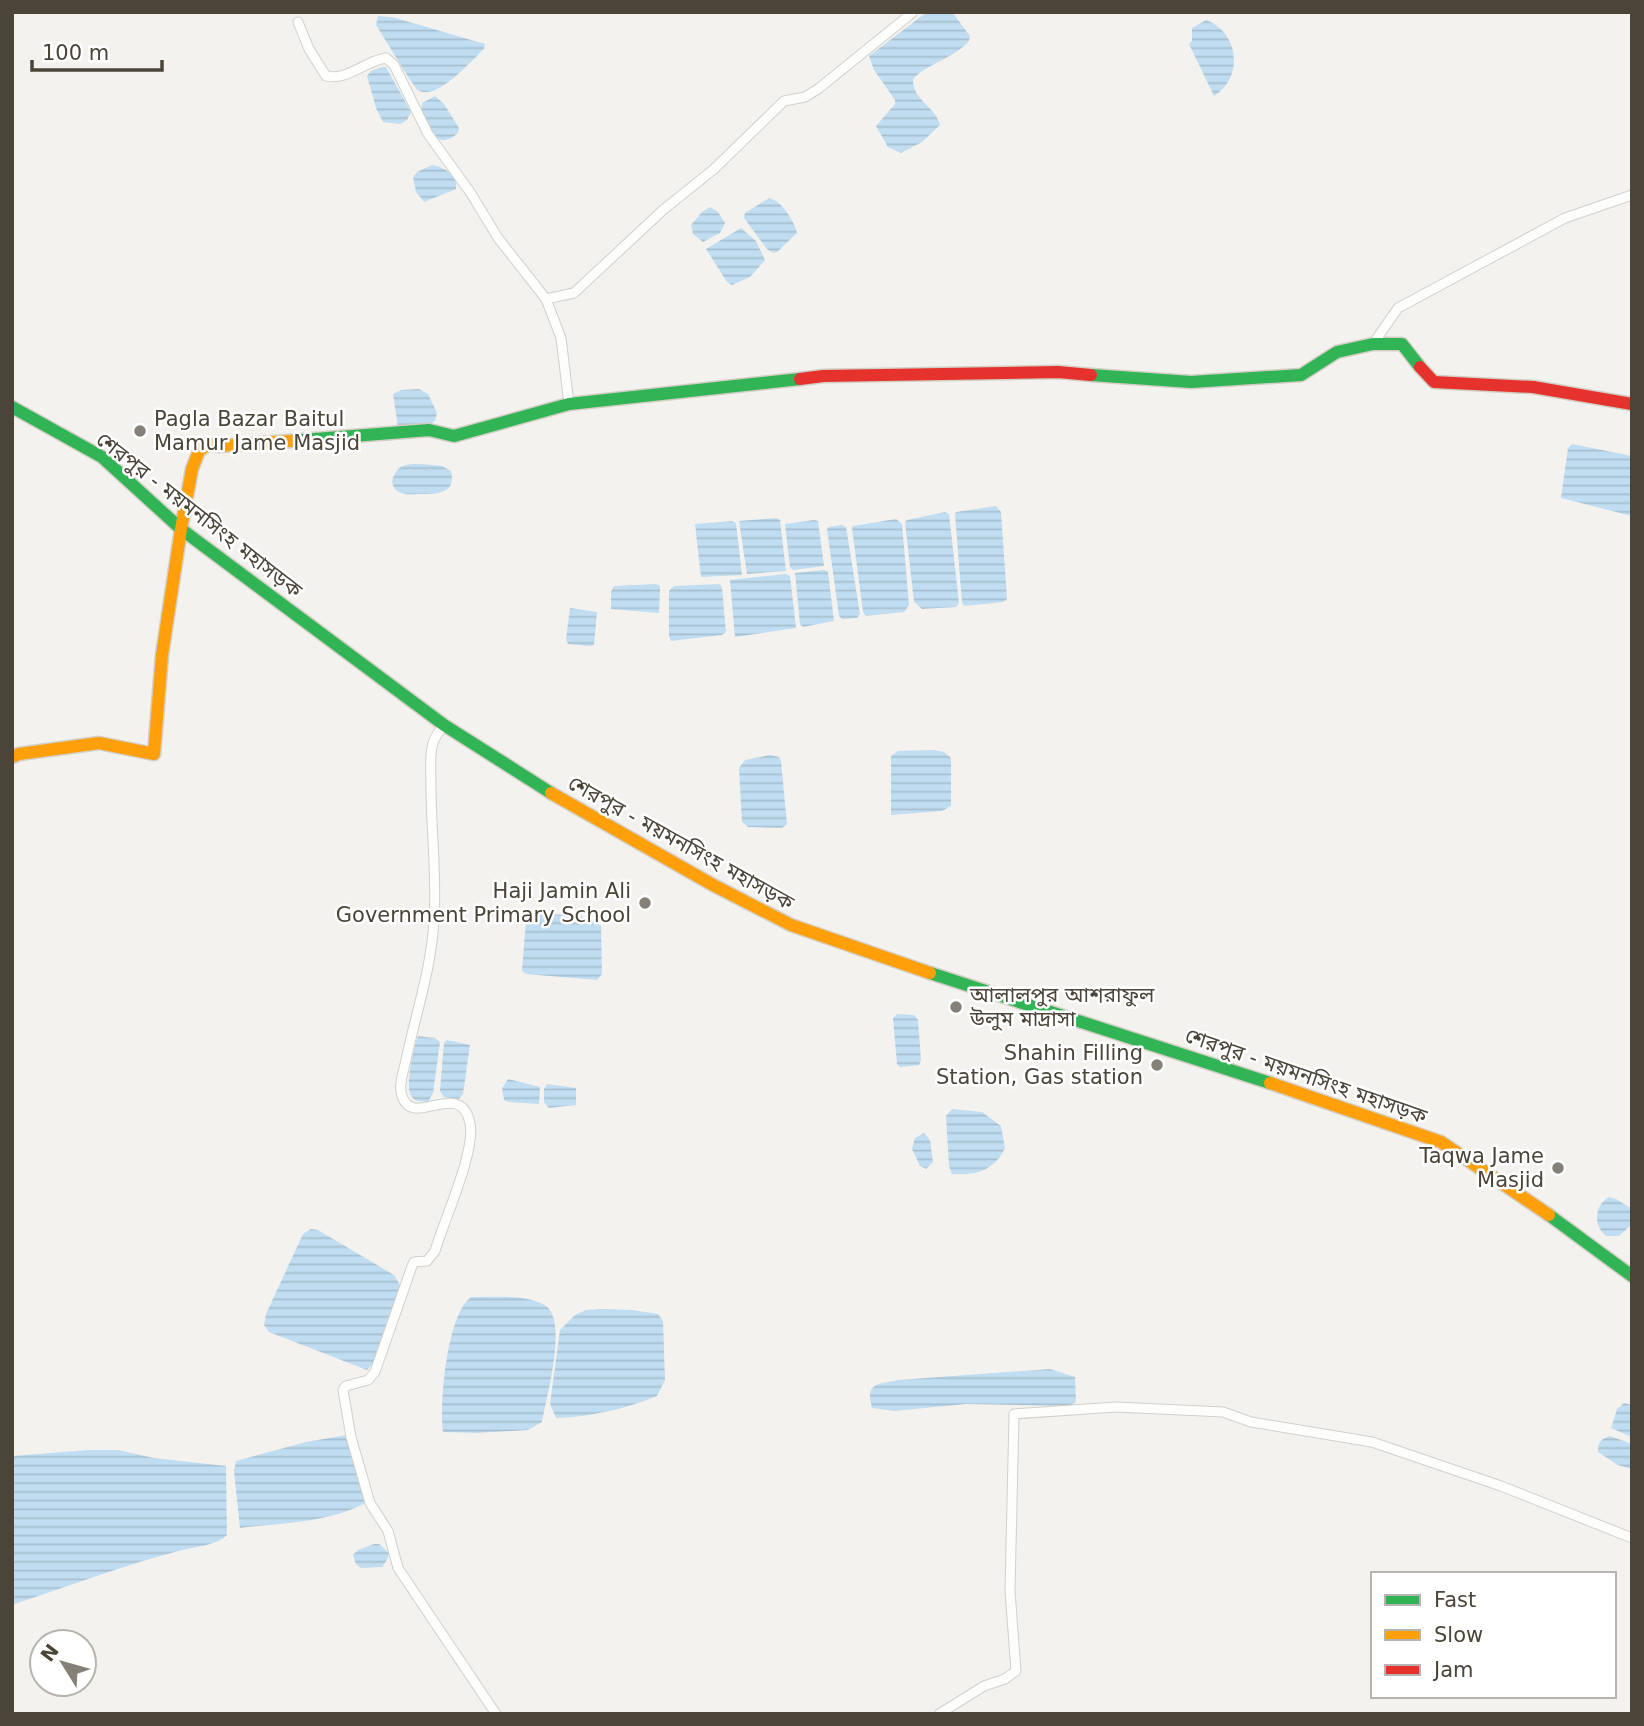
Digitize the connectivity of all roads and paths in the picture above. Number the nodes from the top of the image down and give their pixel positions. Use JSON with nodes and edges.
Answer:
{"nodes":[{"id":1,"x":912,"y":13,"type":"edge"},
{"id":2,"x":298,"y":22,"type":"dead end"},
{"id":3,"x":1632,"y":195,"type":"edge"},
{"id":4,"x":546,"y":299,"type":"junction"},
{"id":5,"x":1373,"y":344,"type":"junction"},
{"id":6,"x":569,"y":404,"type":"junction"},
{"id":7,"x":1632,"y":404,"type":"edge"},
{"id":8,"x":12,"y":407,"type":"edge"},
{"id":9,"x":181,"y":529,"type":"junction"},
{"id":10,"x":444,"y":725,"type":"junction"},
{"id":11,"x":12,"y":757,"type":"edge"},
{"id":12,"x":1632,"y":1276,"type":"edge"},
{"id":13,"x":1632,"y":1538,"type":"edge"},
{"id":14,"x":496,"y":1714,"type":"edge"},
{"id":15,"x":939,"y":1714,"type":"edge"}],
"edges":[{"from":1,"to":4,"type":"street"},
{"from":2,"to":4,"type":"street"},
{"from":3,"to":5,"type":"street"},
{"from":4,"to":6,"type":"street"},
{"from":5,"to":6,"type":"street"},
{"from":5,"to":7,"type":"street"},
{"from":6,"to":9,"type":"street"},
{"from":8,"to":9,"type":"street","name":"শেরপুর - ময়মনসিংহ মহাসড়ক"},
{"from":9,"to":10,"type":"street","name":"শেরপুর - ময়মনসিংহ মহাসড়ক"},
{"from":9,"to":11,"type":"street"},
{"from":10,"to":12,"type":"street","name":"শেরপুর - ময়মনসিংহ মহাসড়ক"},
{"from":10,"to":14,"type":"street"},
{"from":13,"to":15,"type":"street"}]}
